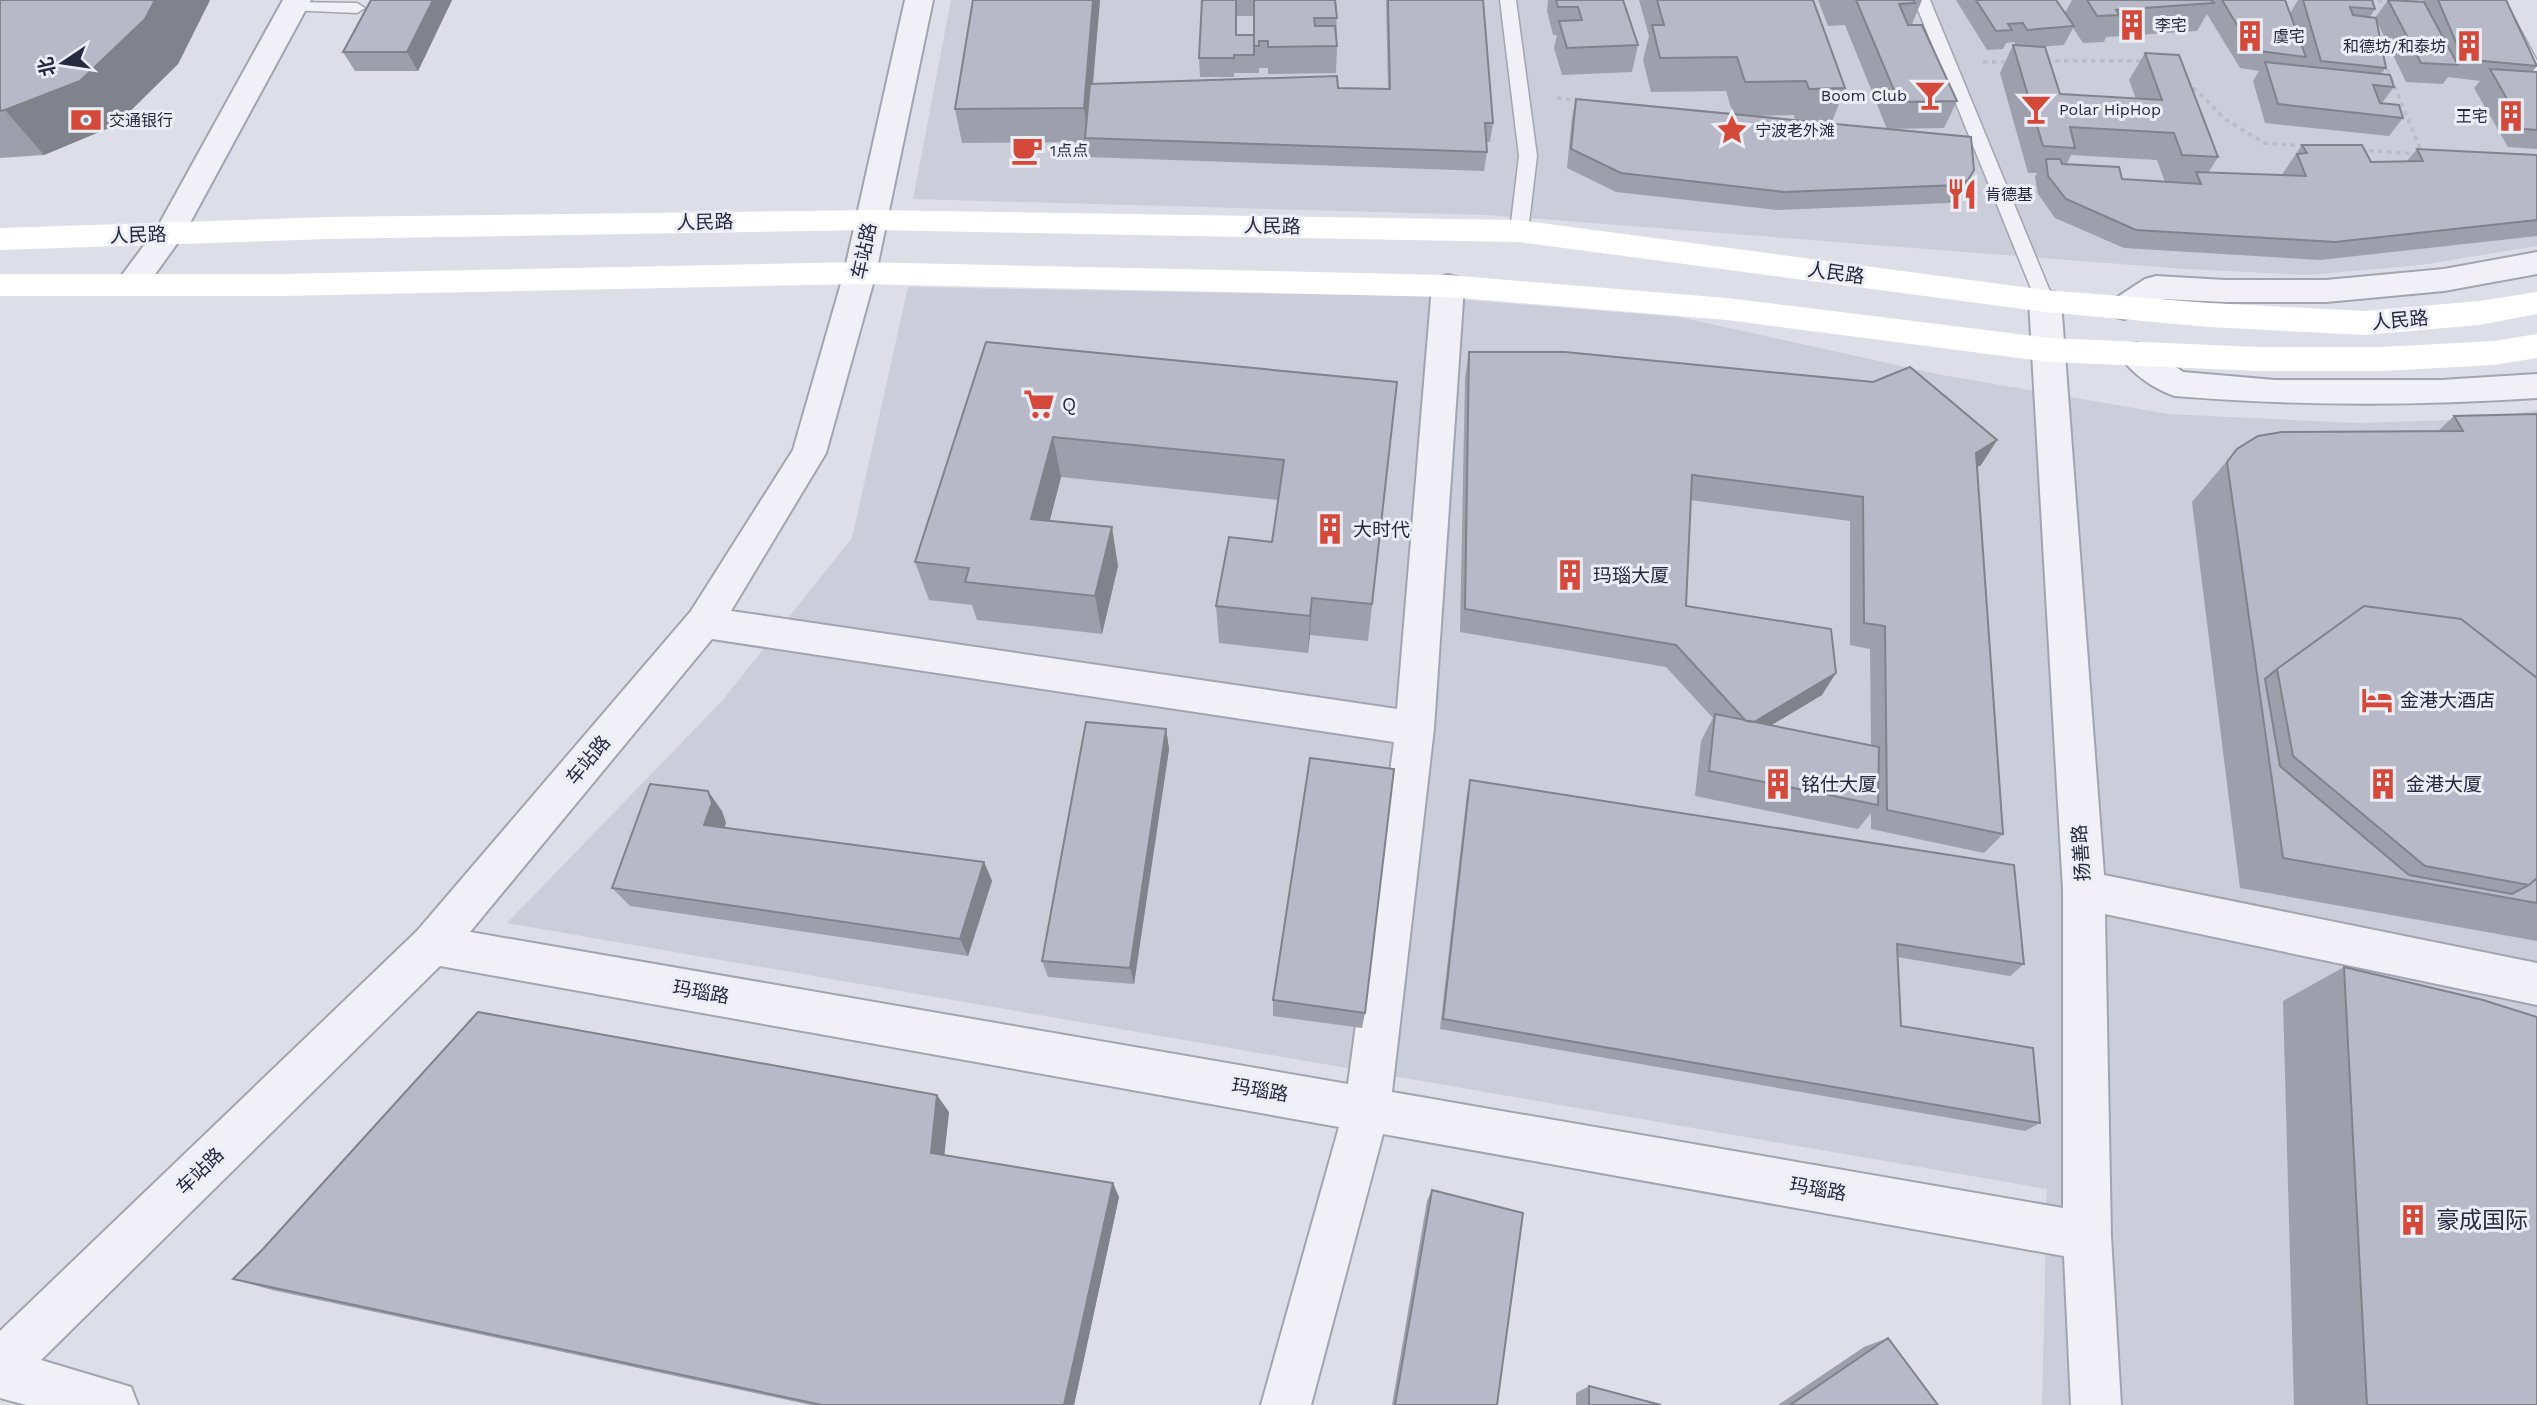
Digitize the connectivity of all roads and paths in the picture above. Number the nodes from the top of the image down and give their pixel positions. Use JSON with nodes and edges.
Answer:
{"nodes":[{"id":1,"x":919,"y":0,"type":"edge"},
{"id":2,"x":1508,"y":0,"type":"edge"},
{"id":3,"x":1922,"y":0,"type":"edge"},
{"id":4,"x":2424,"y":0,"type":"edge"},
{"id":5,"x":2496,"y":0,"type":"edge"},
{"id":6,"x":2359,"y":2,"type":"edge"},
{"id":7,"x":295,"y":3,"type":"edge"},
{"id":8,"x":357,"y":8,"type":"dead end"},
{"id":9,"x":2380,"y":53,"type":"edge"},
{"id":10,"x":2045,"y":61,"type":"edge"},
{"id":11,"x":2017,"y":62,"type":"edge"},
{"id":12,"x":1948,"y":63,"type":"junction"},
{"id":13,"x":2153,"y":63,"type":"edge"},
{"id":14,"x":2537,"y":77,"type":"edge"},
{"id":15,"x":2186,"y":80,"type":"edge"},
{"id":16,"x":1520,"y":94,"type":"junction"},
{"id":17,"x":1588,"y":102,"type":"edge"},
{"id":18,"x":2317,"y":147,"type":"edge"},
{"id":19,"x":2356,"y":150,"type":"edge"},
{"id":20,"x":871,"y":220,"type":"junction"},
{"id":21,"x":1519,"y":230,"type":"junction"},
{"id":22,"x":169,"y":234,"type":"junction"},
{"id":23,"x":0,"y":239,"type":"edge"},
{"id":24,"x":2537,"y":263,"type":"edge"},
{"id":25,"x":860,"y":273,"type":"junction"},
{"id":26,"x":132,"y":283,"type":"junction"},
{"id":27,"x":0,"y":285,"type":"edge"},
{"id":28,"x":1448,"y":286,"type":"junction"},
{"id":29,"x":2045,"y":301,"type":"junction"},
{"id":30,"x":2537,"y":303,"type":"edge"},
{"id":31,"x":2124,"y":308,"type":"junction"},
{"id":32,"x":2537,"y":346,"type":"edge"},
{"id":33,"x":2050,"y":350,"type":"junction"},
{"id":34,"x":2136,"y":355,"type":"junction"},
{"id":35,"x":2537,"y":386,"type":"edge"},
{"id":36,"x":704,"y":622,"type":"junction"},
{"id":37,"x":1415,"y":728,"type":"junction"},
{"id":38,"x":2084,"y":890,"type":"junction"},
{"id":39,"x":432,"y":945,"type":"junction"},
{"id":40,"x":2537,"y":984,"type":"edge"},
{"id":41,"x":1367,"y":1109,"type":"junction"},
{"id":42,"x":2087,"y":1236,"type":"junction"},
{"id":43,"x":0,"y":1366,"type":"edge"},
{"id":44,"x":0,"y":1373,"type":"edge"},
{"id":45,"x":113,"y":1405,"type":"edge"},
{"id":46,"x":1286,"y":1405,"type":"edge"},
{"id":47,"x":2096,"y":1405,"type":"edge"}],
"edges":[{"from":1,"to":20,"type":"street","name":"车站路"},
{"from":2,"to":16,"type":"lane"},
{"from":3,"to":12,"type":"lane"},
{"from":4,"to":6,"type":"path"},
{"from":5,"to":14,"type":"lane"},
{"from":7,"to":8,"type":"lane"},
{"from":7,"to":22,"type":"street"},
{"from":9,"to":19,"type":"path"},
{"from":10,"to":13,"type":"path"},
{"from":11,"to":12,"type":"path"},
{"from":12,"to":29,"type":"lane"},
{"from":15,"to":18,"type":"path"},
{"from":16,"to":17,"type":"path"},
{"from":16,"to":21,"type":"lane"},
{"from":20,"to":21,"type":"main road","name":"人民路"},
{"from":20,"to":22,"type":"main road","name":"人民路"},
{"from":20,"to":25,"type":"street","name":"车站路"},
{"from":21,"to":29,"type":"main road","name":"人民路"},
{"from":22,"to":23,"type":"main road","name":"人民路"},
{"from":22,"to":26,"type":"street"},
{"from":24,"to":31,"type":"street"},
{"from":25,"to":26,"type":"main road","name":"人民路"},
{"from":25,"to":28,"type":"main road","name":"人民路"},
{"from":25,"to":36,"type":"street","name":"车站路"},
{"from":26,"to":27,"type":"main road","name":"人民路"},
{"from":28,"to":33,"type":"main road","name":"人民路"},
{"from":28,"to":37,"type":"street"},
{"from":29,"to":31,"type":"main road","name":"人民路"},
{"from":29,"to":33,"type":"street","name":"扬善路"},
{"from":30,"to":31,"type":"main road","name":"人民路"},
{"from":32,"to":34,"type":"main road","name":"人民路"},
{"from":33,"to":34,"type":"main road","name":"人民路"},
{"from":33,"to":38,"type":"street","name":"扬善路"},
{"from":34,"to":35,"type":"street"},
{"from":36,"to":37,"type":"street"},
{"from":36,"to":39,"type":"street","name":"车站路"},
{"from":37,"to":41,"type":"street"},
{"from":38,"to":40,"type":"street"},
{"from":38,"to":42,"type":"street","name":"扬善路"},
{"from":39,"to":41,"type":"street","name":"玛瑙路"},
{"from":39,"to":43,"type":"street","name":"车站路"},
{"from":41,"to":42,"type":"street","name":"玛瑙路"},
{"from":41,"to":46,"type":"street"},
{"from":42,"to":47,"type":"street","name":"扬善路"},
{"from":44,"to":45,"type":"street"}]}
